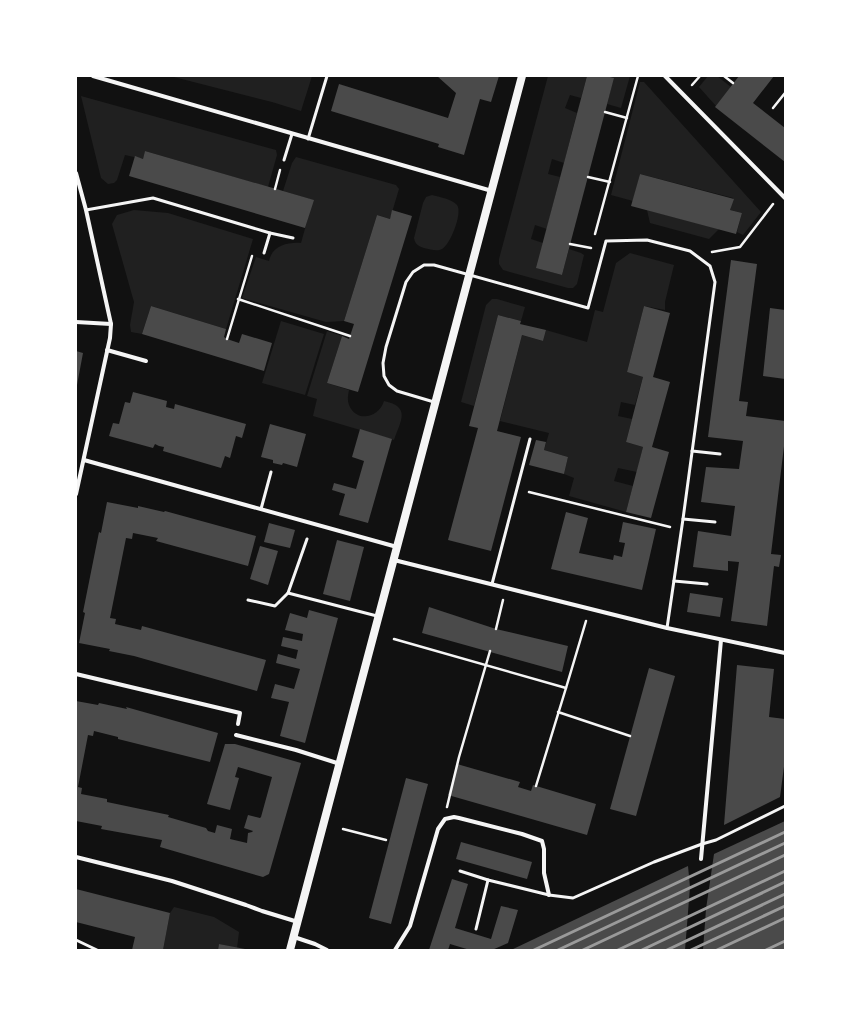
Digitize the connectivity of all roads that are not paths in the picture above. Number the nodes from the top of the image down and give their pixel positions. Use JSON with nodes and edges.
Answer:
{"nodes":[{"id":1,"x":93,"y":76,"type":"edge"},
{"id":2,"x":327,"y":76,"type":"edge"},
{"id":3,"x":522,"y":76,"type":"edge"},
{"id":4,"x":665,"y":76,"type":"edge"},
{"id":5,"x":292,"y":134,"type":"junction"},
{"id":6,"x":308,"y":139,"type":"junction"},
{"id":7,"x":284,"y":160,"type":"road end"},
{"id":8,"x":76,"y":173,"type":"edge"},
{"id":9,"x":492,"y":191,"type":"junction"},
{"id":10,"x":785,"y":198,"type":"edge"},
{"id":11,"x":86,"y":210,"type":"junction"},
{"id":12,"x":270,"y":233,"type":"junction"},
{"id":13,"x":293,"y":238,"type":"dead end"},
{"id":14,"x":264,"y":253,"type":"road end"},
{"id":15,"x":470,"y":275,"type":"junction"},
{"id":16,"x":76,"y":322,"type":"edge"},
{"id":17,"x":111,"y":324,"type":"junction"},
{"id":18,"x":107,"y":350,"type":"junction"},
{"id":19,"x":146,"y":361,"type":"dead end"},
{"id":20,"x":435,"y":403,"type":"junction"},
{"id":21,"x":530,"y":439,"type":"dead end"},
{"id":22,"x":692,"y":450,"type":"junction"},
{"id":23,"x":720,"y":454,"type":"dead end"},
{"id":24,"x":84,"y":460,"type":"junction"},
{"id":25,"x":271,"y":472,"type":"dead end"},
{"id":26,"x":76,"y":494,"type":"edge"},
{"id":27,"x":261,"y":509,"type":"junction"},
{"id":28,"x":683,"y":519,"type":"junction"},
{"id":29,"x":715,"y":522,"type":"dead end"},
{"id":30,"x":307,"y":539,"type":"dead end"},
{"id":31,"x":397,"y":548,"type":"junction"},
{"id":32,"x":394,"y":560,"type":"junction"},
{"id":33,"x":674,"y":581,"type":"junction"},
{"id":34,"x":492,"y":584,"type":"junction"},
{"id":35,"x":707,"y":584,"type":"dead end"},
{"id":36,"x":288,"y":593,"type":"junction"},
{"id":37,"x":248,"y":600,"type":"dead end"},
{"id":38,"x":379,"y":617,"type":"junction"},
{"id":39,"x":667,"y":628,"type":"junction"},
{"id":40,"x":721,"y":640,"type":"junction"},
{"id":41,"x":785,"y":653,"type":"edge"},
{"id":42,"x":76,"y":674,"type":"edge"},
{"id":43,"x":238,"y":724,"type":"dead end"},
{"id":44,"x":236,"y":735,"type":"dead end"},
{"id":45,"x":340,"y":764,"type":"junction"},
{"id":46,"x":785,"y":806,"type":"edge"},
{"id":47,"x":702,"y":844,"type":"junction"},
{"id":48,"x":76,"y":857,"type":"edge"},
{"id":49,"x":701,"y":858,"type":"dead end"},
{"id":50,"x":460,"y":871,"type":"dead end"},
{"id":51,"x":488,"y":880,"type":"junction"},
{"id":52,"x":550,"y":895,"type":"junction"},
{"id":53,"x":298,"y":922,"type":"junction"},
{"id":54,"x":476,"y":929,"type":"dead end"},
{"id":55,"x":294,"y":937,"type":"junction"},
{"id":56,"x":76,"y":940,"type":"edge"},
{"id":57,"x":97,"y":950,"type":"edge"},
{"id":58,"x":290,"y":950,"type":"edge"},
{"id":59,"x":327,"y":950,"type":"edge"},
{"id":60,"x":395,"y":950,"type":"edge"}],
"edges":[{"from":1,"to":5,"type":"street"},
{"from":2,"to":6,"type":"lane"},
{"from":3,"to":9,"type":"main road"},
{"from":4,"to":10,"type":"street"},
{"from":5,"to":6,"type":"street"},
{"from":5,"to":7,"type":"lane"},
{"from":6,"to":9,"type":"street"},
{"from":8,"to":11,"type":"street"},
{"from":9,"to":15,"type":"main road"},
{"from":11,"to":12,"type":"lane"},
{"from":11,"to":17,"type":"street"},
{"from":12,"to":13,"type":"lane"},
{"from":12,"to":14,"type":"lane"},
{"from":15,"to":20,"type":"main road"},
{"from":15,"to":20,"type":"lane"},
{"from":15,"to":22,"type":"lane"},
{"from":16,"to":17,"type":"street"},
{"from":17,"to":18,"type":"street"},
{"from":18,"to":19,"type":"street"},
{"from":18,"to":24,"type":"street"},
{"from":20,"to":31,"type":"main road"},
{"from":21,"to":34,"type":"lane"},
{"from":22,"to":23,"type":"lane"},
{"from":22,"to":28,"type":"lane"},
{"from":24,"to":26,"type":"street"},
{"from":24,"to":27,"type":"street"},
{"from":25,"to":27,"type":"lane"},
{"from":27,"to":31,"type":"street"},
{"from":28,"to":29,"type":"lane"},
{"from":28,"to":33,"type":"lane"},
{"from":30,"to":36,"type":"lane"},
{"from":31,"to":32,"type":"main road"},
{"from":32,"to":34,"type":"street"},
{"from":32,"to":38,"type":"main road"},
{"from":33,"to":35,"type":"lane"},
{"from":33,"to":39,"type":"lane"},
{"from":34,"to":39,"type":"street"},
{"from":36,"to":37,"type":"lane"},
{"from":36,"to":38,"type":"lane"},
{"from":38,"to":45,"type":"main road"},
{"from":39,"to":40,"type":"street"},
{"from":40,"to":41,"type":"street"},
{"from":40,"to":47,"type":"street"},
{"from":42,"to":43,"type":"street"},
{"from":44,"to":45,"type":"street"},
{"from":45,"to":53,"type":"main road"},
{"from":46,"to":47,"type":"lane"},
{"from":47,"to":49,"type":"street"},
{"from":47,"to":52,"type":"lane"},
{"from":48,"to":53,"type":"street"},
{"from":50,"to":51,"type":"lane"},
{"from":51,"to":52,"type":"lane"},
{"from":51,"to":54,"type":"lane"},
{"from":52,"to":60,"type":"street"},
{"from":53,"to":55,"type":"main road"},
{"from":55,"to":58,"type":"main road"},
{"from":55,"to":59,"type":"street"},
{"from":56,"to":57,"type":"lane"}]}
